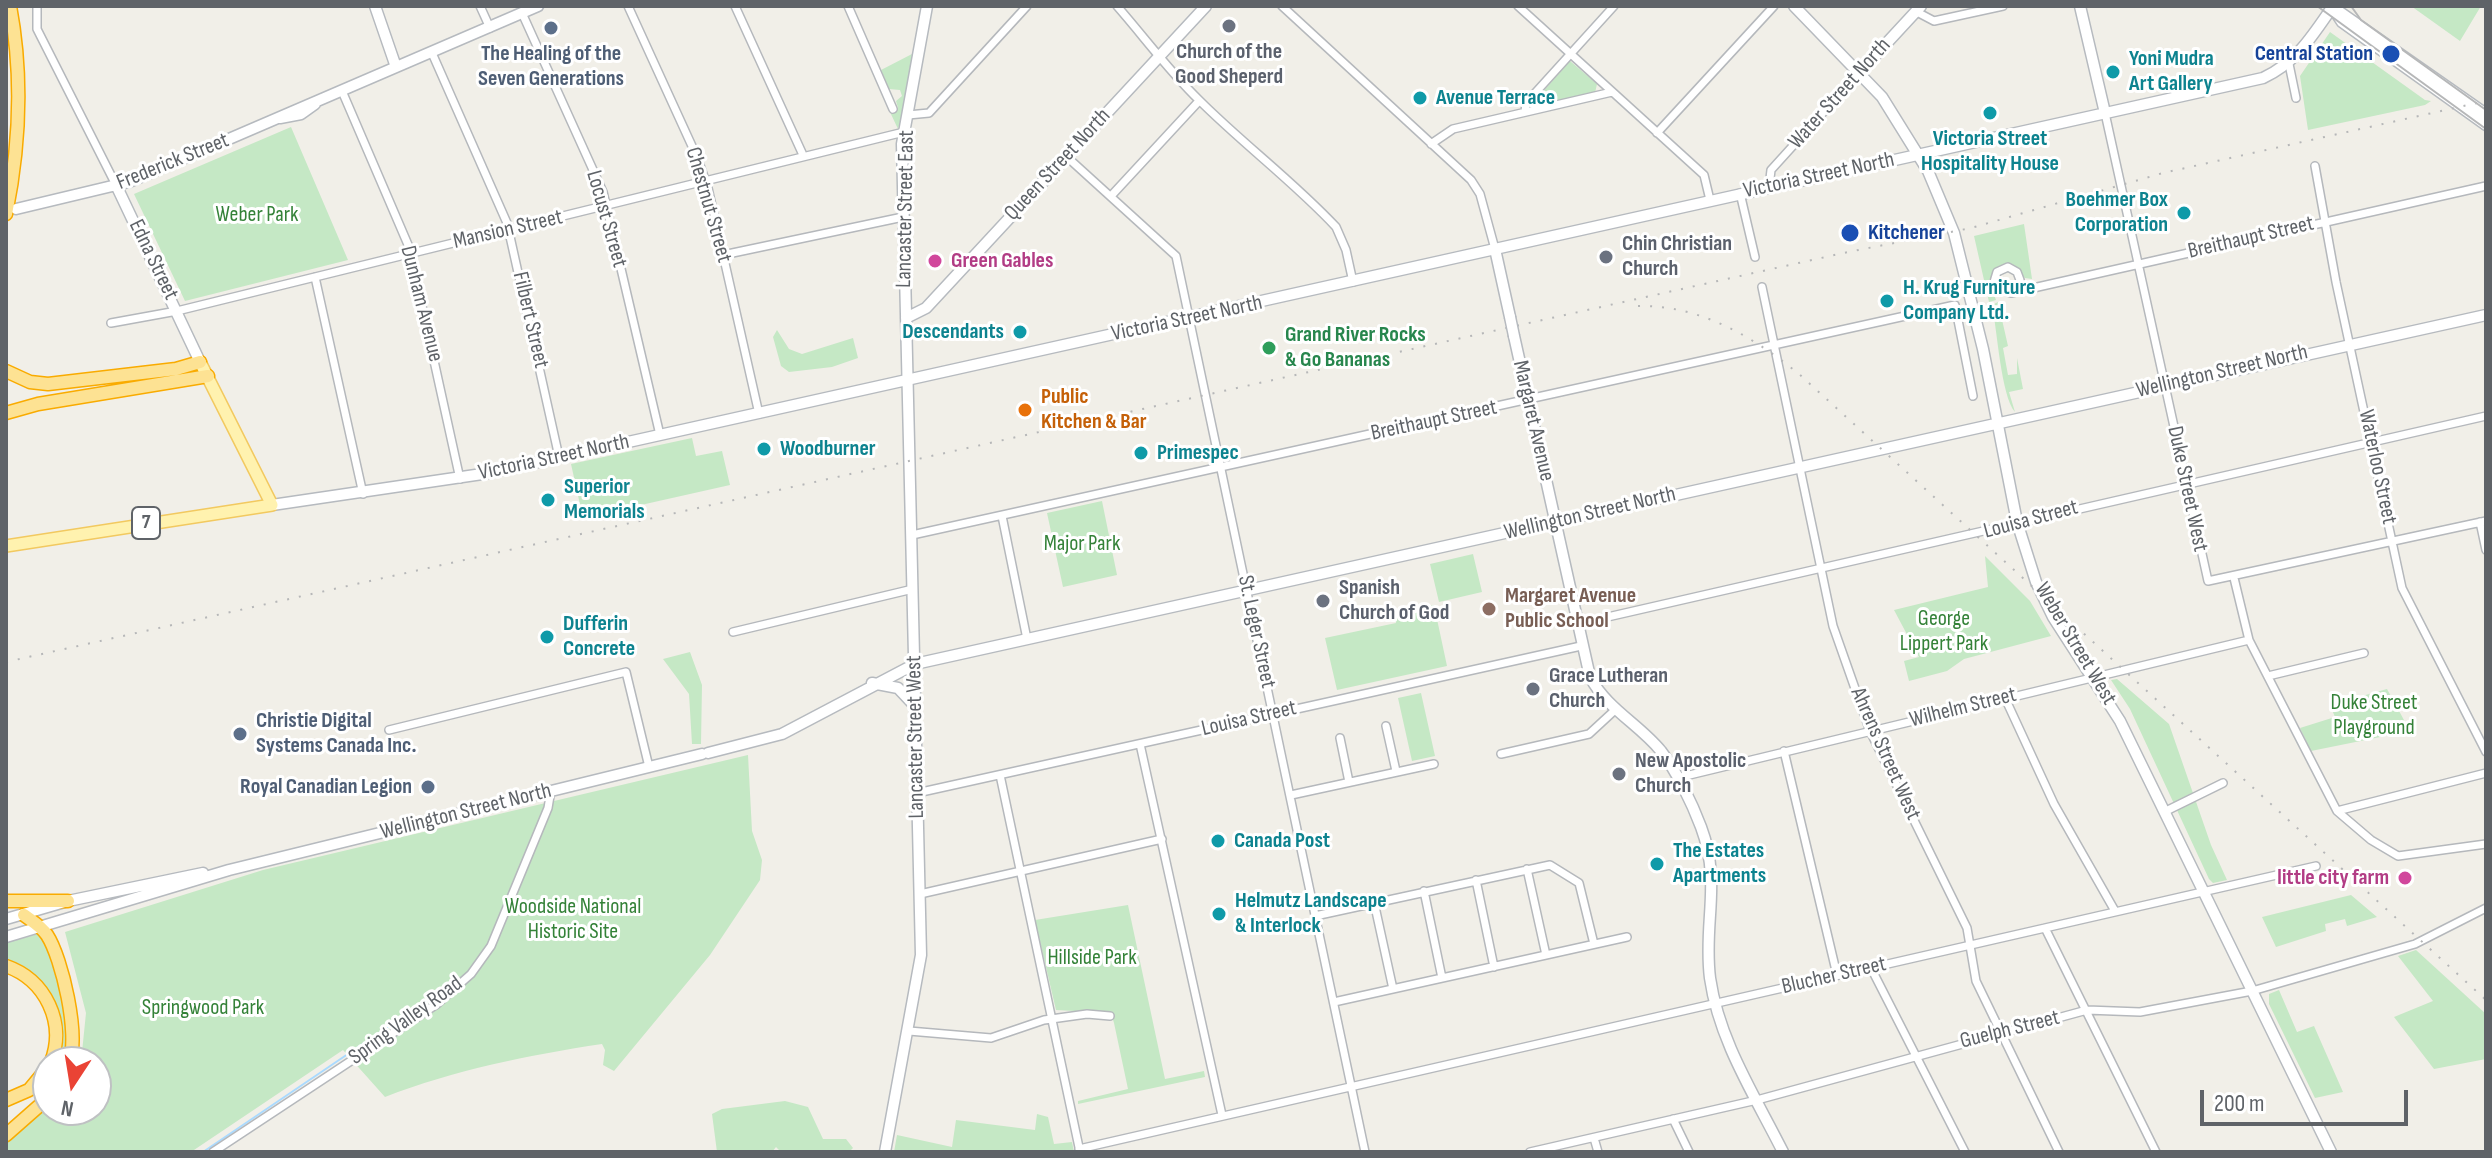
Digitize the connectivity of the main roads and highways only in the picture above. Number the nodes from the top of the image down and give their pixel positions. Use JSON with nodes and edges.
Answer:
{"nodes":[{"id":1,"x":10,"y":6,"type":"edge"},
{"id":2,"x":375,"y":6,"type":"edge"},
{"id":3,"x":538,"y":6,"type":"edge"},
{"id":4,"x":927,"y":6,"type":"edge"},
{"id":5,"x":1206,"y":6,"type":"edge"},
{"id":6,"x":1794,"y":6,"type":"edge"},
{"id":7,"x":2080,"y":6,"type":"edge"},
{"id":8,"x":2332,"y":6,"type":"edge"},
{"id":9,"x":1918,"y":9,"type":"edge"},
{"id":10,"x":396,"y":67,"type":"junction"},
{"id":11,"x":1859,"y":73,"type":"junction"},
{"id":12,"x":2105,"y":113,"type":"junction"},
{"id":13,"x":2486,"y":114,"type":"edge"},
{"id":14,"x":2486,"y":125,"type":"edge"},
{"id":15,"x":1919,"y":154,"type":"junction"},
{"id":16,"x":117,"y":187,"type":"junction"},
{"id":17,"x":11,"y":211,"type":"edge"},
{"id":18,"x":1495,"y":249,"type":"junction"},
{"id":19,"x":2486,"y":315,"type":"edge"},
{"id":20,"x":906,"y":318,"type":"junction"},
{"id":21,"x":200,"y":362,"type":"junction"},
{"id":22,"x":6,"y":371,"type":"edge"},
{"id":23,"x":208,"y":376,"type":"junction"},
{"id":24,"x":907,"y":382,"type":"junction"},
{"id":25,"x":6,"y":413,"type":"edge"},
{"id":26,"x":1996,"y":423,"type":"junction"},
{"id":27,"x":272,"y":505,"type":"junction"},
{"id":28,"x":1556,"y":522,"type":"junction"},
{"id":29,"x":6,"y":546,"type":"edge"},
{"id":30,"x":915,"y":664,"type":"junction"},
{"id":31,"x":872,"y":683,"type":"junction"},
{"id":32,"x":915,"y":705,"type":"junction"},
{"id":33,"x":229,"y":870,"type":"junction"},
{"id":34,"x":6,"y":901,"type":"edge"},
{"id":35,"x":68,"y":901,"type":"junction"},
{"id":36,"x":24,"y":915,"type":"junction"},
{"id":37,"x":6,"y":919,"type":"edge"},
{"id":38,"x":42,"y":928,"type":"junction"},
{"id":39,"x":6,"y":937,"type":"edge"},
{"id":40,"x":6,"y":966,"type":"edge"},
{"id":41,"x":53,"y":1046,"type":"edge"},
{"id":42,"x":72,"y":1046,"type":"edge"},
{"id":43,"x":32,"y":1086,"type":"edge"},
{"id":44,"x":6,"y":1100,"type":"edge"},
{"id":45,"x":32,"y":1112,"type":"edge"},
{"id":46,"x":6,"y":1135,"type":"edge"},
{"id":47,"x":885,"y":1152,"type":"edge"},
{"id":48,"x":1783,"y":1152,"type":"edge"},
{"id":49,"x":2330,"y":1152,"type":"edge"}],
"edges":[{"from":1,"to":17,"type":"highway"},
{"from":2,"to":10,"type":"main road"},
{"from":3,"to":10,"type":"main road","name":"Frederick Street"},
{"from":4,"to":20,"type":"main road","name":"Lancaster Street East"},
{"from":5,"to":20,"type":"main road","name":"Queen Street North"},
{"from":6,"to":11,"type":"main road","name":"Weber Street West"},
{"from":7,"to":12,"type":"main road","name":"Duke Street West"},
{"from":8,"to":12,"type":"main road","name":"Victoria Street North"},
{"from":8,"to":13,"type":"main road"},
{"from":8,"to":14,"type":"main road"},
{"from":9,"to":11,"type":"main road","name":"Water Street North"},
{"from":10,"to":16,"type":"main road","name":"Frederick Street"},
{"from":11,"to":15,"type":"main road","name":"Weber Street West"},
{"from":12,"to":15,"type":"main road","name":"Victoria Street North"},
{"from":15,"to":18,"type":"main road","name":"Victoria Street North"},
{"from":15,"to":26,"type":"main road","name":"Weber Street West"},
{"from":16,"to":17,"type":"main road","name":"Frederick Street"},
{"from":16,"to":21,"type":"main road","name":"Edna Street"},
{"from":18,"to":24,"type":"main road","name":"Victoria Street North"},
{"from":18,"to":28,"type":"main road","name":"Margaret Avenue","bridge":true},
{"from":19,"to":26,"type":"main road","name":"Wellington Street North"},
{"from":20,"to":24,"type":"main road","name":"Lancaster Street West"},
{"from":21,"to":22,"type":"highway"},
{"from":21,"to":23,"type":"main road","name":"Edna Street"},
{"from":23,"to":25,"type":"highway"},
{"from":23,"to":27,"type":"main road","name":"Edna Street"},
{"from":24,"to":27,"type":"main road","name":"Victoria Street North"},
{"from":24,"to":30,"type":"main road","name":"Lancaster Street West"},
{"from":26,"to":28,"type":"main road","name":"Wellington Street North"},
{"from":26,"to":49,"type":"main road","name":"Weber Street West"},
{"from":27,"to":29,"type":"main road","name":"Victoria Street North","number":"7"},
{"from":28,"to":30,"type":"main road","name":"Wellington Street North"},
{"from":28,"to":48,"type":"main road","name":"Margaret Avenue"},
{"from":30,"to":31,"type":"main road","name":"Wellington Street North"},
{"from":30,"to":32,"type":"main road","name":"Lancaster Street West"},
{"from":31,"to":32,"type":"main road"},
{"from":31,"to":33,"type":"main road","name":"Wellington Street North"},
{"from":32,"to":47,"type":"main road","name":"Lancaster Street West"},
{"from":33,"to":35,"type":"main road","name":"Wellington Street North"},
{"from":33,"to":38,"type":"main road","name":"Wellington Street North"},
{"from":34,"to":35,"type":"highway"},
{"from":35,"to":36,"type":"main road","name":"Wellington Street North"},
{"from":36,"to":37,"type":"main road","name":"Wellington Street North"},
{"from":36,"to":38,"type":"highway"},
{"from":38,"to":39,"type":"main road","name":"Wellington Street North"},
{"from":38,"to":42,"type":"highway"},
{"from":40,"to":41,"type":"highway"},
{"from":43,"to":44,"type":"highway"},
{"from":45,"to":46,"type":"highway"}]}
